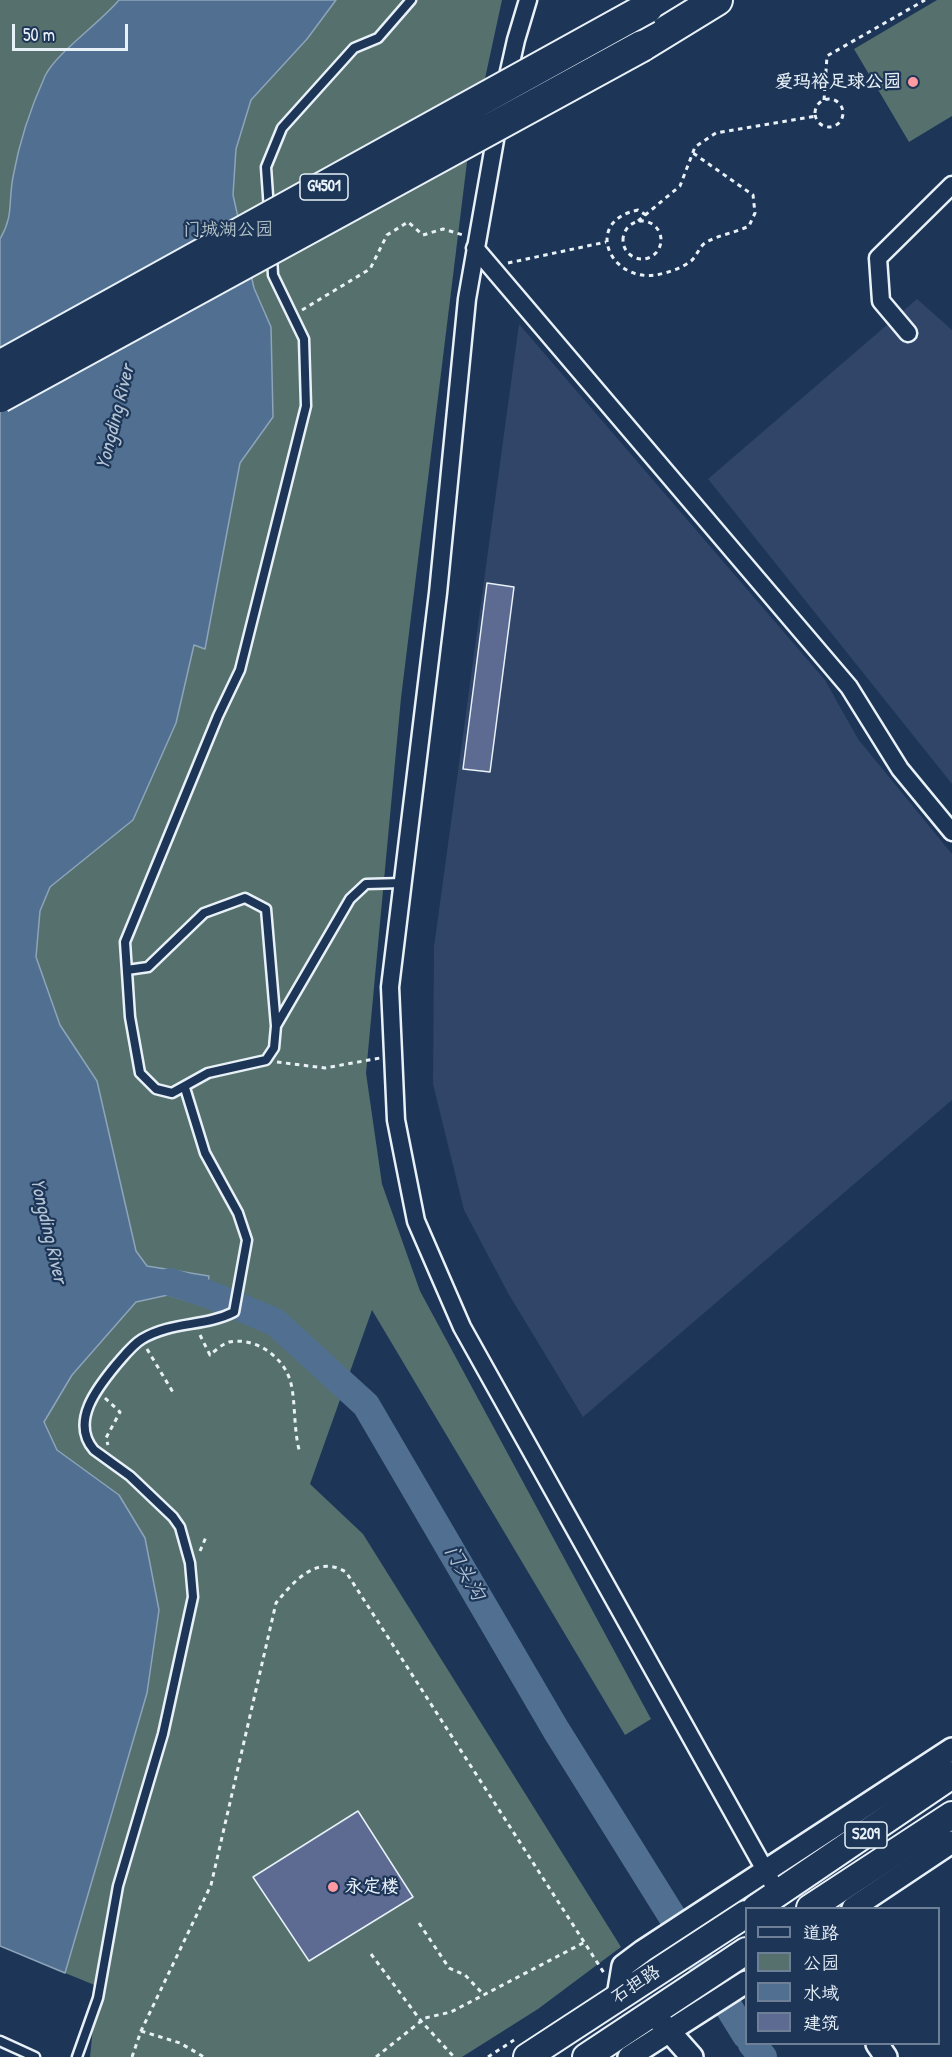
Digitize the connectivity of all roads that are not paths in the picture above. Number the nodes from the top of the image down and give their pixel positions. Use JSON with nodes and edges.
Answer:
{"nodes":[{"id":1,"x":411,"y":0,"type":"edge"},
{"id":2,"x":528,"y":0,"type":"edge"},
{"id":3,"x":717,"y":0,"type":"edge"},
{"id":4,"x":654,"y":4,"type":"edge"},
{"id":5,"x":952,"y":186,"type":"edge"},
{"id":6,"x":270,"y":227,"type":"dead end"},
{"id":7,"x":271,"y":239,"type":"dead end"},
{"id":8,"x":476,"y":243,"type":"junction"},
{"id":9,"x":908,"y":333,"type":"dead end"},
{"id":10,"x":0,"y":366,"type":"edge"},
{"id":11,"x":0,"y":397,"type":"edge"},
{"id":12,"x":952,"y":832,"type":"edge"},
{"id":13,"x":402,"y":883,"type":"junction"},
{"id":14,"x":127,"y":970,"type":"junction"},
{"id":15,"x":276,"y":1026,"type":"junction"},
{"id":16,"x":184,"y":1088,"type":"junction"},
{"id":17,"x":952,"y":1749,"type":"edge"},
{"id":18,"x":952,"y":1775,"type":"edge"},
{"id":19,"x":952,"y":1815,"type":"edge"},
{"id":20,"x":952,"y":1842,"type":"edge"},
{"id":21,"x":766,"y":1870,"type":"junction"},
{"id":22,"x":783,"y":1902,"type":"edge"},
{"id":23,"x":768,"y":1907,"type":"edge"},
{"id":24,"x":812,"y":1907,"type":"edge"},
{"id":25,"x":854,"y":1907,"type":"edge"},
{"id":26,"x":745,"y":1915,"type":"edge"},
{"id":27,"x":745,"y":1953,"type":"edge"},
{"id":28,"x":652,"y":1960,"type":"junction"},
{"id":29,"x":745,"y":1983,"type":"edge"},
{"id":30,"x":685,"y":2007,"type":"junction"},
{"id":31,"x":661,"y":2022,"type":"junction"},
{"id":32,"x":0,"y":2041,"type":"edge"},
{"id":33,"x":35,"y":2057,"type":"edge"},
{"id":34,"x":77,"y":2057,"type":"edge"},
{"id":35,"x":527,"y":2057,"type":"edge"},
{"id":36,"x":586,"y":2057,"type":"edge"},
{"id":37,"x":629,"y":2057,"type":"edge"},
{"id":38,"x":692,"y":2057,"type":"edge"}],
"edges":[{"from":1,"to":6,"type":"lane"},
{"from":2,"to":8,"type":"street"},
{"from":3,"to":11,"type":"highway","number":"G4501","bridge":true},
{"from":4,"to":10,"type":"highway","number":"G4501","bridge":true},
{"from":5,"to":9,"type":"street"},
{"from":7,"to":14,"type":"lane"},
{"from":8,"to":12,"type":"street"},
{"from":8,"to":13,"type":"street"},
{"from":13,"to":15,"type":"lane"},
{"from":13,"to":21,"type":"street"},
{"from":14,"to":15,"type":"lane"},
{"from":14,"to":16,"type":"lane"},
{"from":15,"to":16,"type":"lane"},
{"from":16,"to":34,"type":"lane"},
{"from":17,"to":21,"type":"street"},
{"from":18,"to":22,"type":"main road","name":"石担路","number":"S209"},
{"from":19,"to":24,"type":"main road","number":"S209"},
{"from":20,"to":25,"type":"street"},
{"from":21,"to":22,"type":"street"},
{"from":21,"to":28,"type":"street"},
{"from":22,"to":23,"type":"main road","name":"石担路","number":"S209"},
{"from":26,"to":28,"type":"main road","name":"石担路","number":"S209"},
{"from":27,"to":30,"type":"main road","name":"石担路"},
{"from":28,"to":35,"type":"main road","name":"石担路","number":"S209"},
{"from":29,"to":30,"type":"street"},
{"from":30,"to":31,"type":"main road","name":"石担路"},
{"from":31,"to":36,"type":"main road","name":"石担路"},
{"from":31,"to":37,"type":"street"},
{"from":31,"to":38,"type":"street"},
{"from":32,"to":33,"type":"lane"}]}
